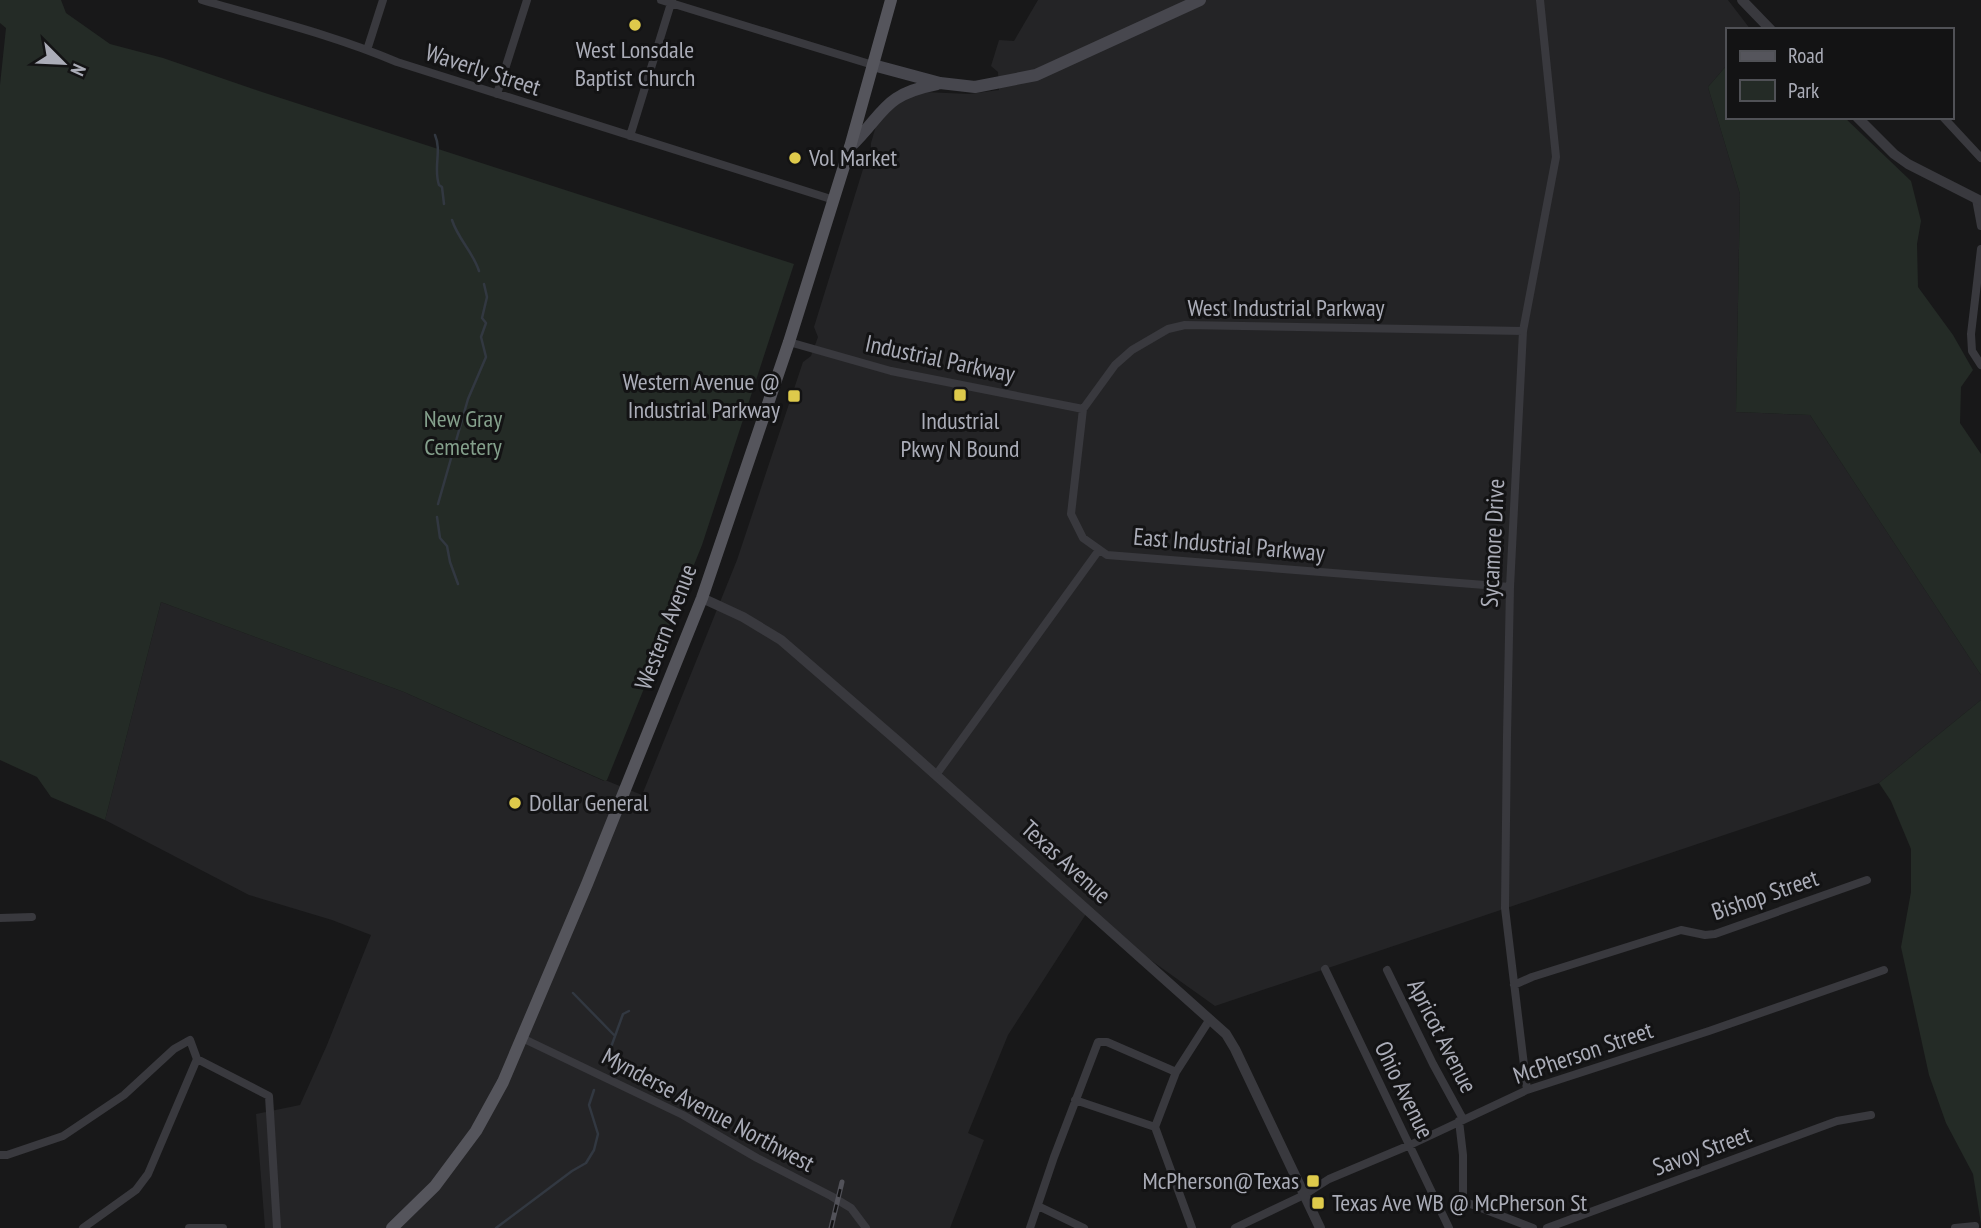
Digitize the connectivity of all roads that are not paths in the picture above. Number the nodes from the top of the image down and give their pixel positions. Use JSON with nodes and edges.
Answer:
{"nodes":[{"id":1,"x":202,"y":0,"type":"edge"},
{"id":2,"x":383,"y":0,"type":"edge"},
{"id":3,"x":527,"y":0,"type":"edge"},
{"id":4,"x":660,"y":0,"type":"edge"},
{"id":5,"x":891,"y":0,"type":"edge"},
{"id":6,"x":1200,"y":0,"type":"edge"},
{"id":7,"x":1540,"y":0,"type":"edge"},
{"id":8,"x":1742,"y":0,"type":"edge"},
{"id":9,"x":672,"y":2,"type":"edge"},
{"id":10,"x":234,"y":5,"type":"edge"},
{"id":11,"x":1769,"y":28,"type":"edge"},
{"id":12,"x":367,"y":50,"type":"junction"},
{"id":13,"x":873,"y":65,"type":"junction"},
{"id":14,"x":940,"y":83,"type":"junction"},
{"id":15,"x":497,"y":94,"type":"junction"},
{"id":16,"x":1859,"y":119,"type":"edge"},
{"id":17,"x":1944,"y":119,"type":"edge"},
{"id":18,"x":630,"y":136,"type":"junction"},
{"id":19,"x":850,"y":147,"type":"junction"},
{"id":20,"x":1981,"y":158,"type":"edge"},
{"id":21,"x":834,"y":200,"type":"junction"},
{"id":22,"x":1979,"y":200,"type":"edge"},
{"id":23,"x":1981,"y":226,"type":"edge"},
{"id":24,"x":1981,"y":249,"type":"edge"},
{"id":25,"x":1523,"y":331,"type":"junction"},
{"id":26,"x":789,"y":342,"type":"junction"},
{"id":27,"x":1981,"y":365,"type":"edge"},
{"id":28,"x":1083,"y":409,"type":"junction"},
{"id":29,"x":1100,"y":550,"type":"junction"},
{"id":30,"x":1510,"y":587,"type":"junction"},
{"id":31,"x":702,"y":598,"type":"junction"},
{"id":32,"x":936,"y":775,"type":"junction"},
{"id":33,"x":1867,"y":880,"type":"dead end"},
{"id":34,"x":32,"y":917,"type":"dead end"},
{"id":35,"x":0,"y":918,"type":"edge"},
{"id":36,"x":1325,"y":969,"type":"dead end"},
{"id":37,"x":1387,"y":970,"type":"dead end"},
{"id":38,"x":1884,"y":970,"type":"dead end"},
{"id":39,"x":1514,"y":985,"type":"junction"},
{"id":40,"x":1210,"y":1019,"type":"junction"},
{"id":41,"x":522,"y":1038,"type":"junction"},
{"id":42,"x":197,"y":1059,"type":"junction"},
{"id":43,"x":1176,"y":1072,"type":"junction"},
{"id":44,"x":1527,"y":1090,"type":"junction"},
{"id":45,"x":1075,"y":1100,"type":"junction"},
{"id":46,"x":1871,"y":1115,"type":"dead end"},
{"id":47,"x":1461,"y":1120,"type":"junction"},
{"id":48,"x":1155,"y":1127,"type":"junction"},
{"id":49,"x":1409,"y":1145,"type":"junction"},
{"id":50,"x":0,"y":1156,"type":"edge"},
{"id":51,"x":1304,"y":1195,"type":"junction"},
{"id":52,"x":1038,"y":1206,"type":"junction"},
{"id":53,"x":1507,"y":1218,"type":"junction"},
{"id":54,"x":1975,"y":1226,"type":"dead end"},
{"id":55,"x":83,"y":1228,"type":"edge"},
{"id":56,"x":189,"y":1228,"type":"edge"},
{"id":57,"x":223,"y":1228,"type":"edge"},
{"id":58,"x":276,"y":1228,"type":"edge"},
{"id":59,"x":392,"y":1228,"type":"edge"},
{"id":60,"x":866,"y":1228,"type":"edge"},
{"id":61,"x":1030,"y":1228,"type":"edge"},
{"id":62,"x":1084,"y":1228,"type":"edge"},
{"id":63,"x":1192,"y":1228,"type":"edge"},
{"id":64,"x":1235,"y":1228,"type":"edge"},
{"id":65,"x":1320,"y":1228,"type":"edge"},
{"id":66,"x":1449,"y":1228,"type":"edge"},
{"id":67,"x":1512,"y":1228,"type":"edge"},
{"id":68,"x":1533,"y":1228,"type":"edge"},
{"id":69,"x":1547,"y":1228,"type":"edge"},
{"id":70,"x":1955,"y":1228,"type":"edge"}],
"edges":[{"from":1,"to":10,"type":"street","name":"Waverly Street"},
{"from":2,"to":12,"type":"street"},
{"from":3,"to":15,"type":"street"},
{"from":4,"to":9,"type":"street"},
{"from":5,"to":13,"type":"main road","name":"Western Avenue"},
{"from":6,"to":14,"type":"main road"},
{"from":7,"to":25,"type":"street","name":"Sycamore Drive"},
{"from":8,"to":11,"type":"street"},
{"from":9,"to":13,"type":"street"},
{"from":9,"to":18,"type":"street"},
{"from":10,"to":12,"type":"street","name":"Waverly Street"},
{"from":12,"to":15,"type":"street","name":"Waverly Street"},
{"from":13,"to":14,"type":"main road"},
{"from":13,"to":19,"type":"main road","name":"Western Avenue"},
{"from":14,"to":19,"type":"main road"},
{"from":15,"to":18,"type":"street","name":"Waverly Street"},
{"from":16,"to":22,"type":"street"},
{"from":17,"to":20,"type":"street"},
{"from":18,"to":21,"type":"street","name":"Waverly Street"},
{"from":19,"to":21,"type":"main road","name":"Western Avenue"},
{"from":21,"to":26,"type":"main road","name":"Western Avenue"},
{"from":22,"to":23,"type":"street"},
{"from":24,"to":27,"type":"street"},
{"from":25,"to":28,"type":"street","name":"West Industrial Parkway"},
{"from":25,"to":30,"type":"street","name":"Sycamore Drive"},
{"from":26,"to":28,"type":"street","name":"Industrial Parkway"},
{"from":26,"to":31,"type":"main road","name":"Western Avenue"},
{"from":28,"to":29,"type":"street","name":"East Industrial Parkway"},
{"from":29,"to":30,"type":"street","name":"East Industrial Parkway"},
{"from":29,"to":32,"type":"street"},
{"from":30,"to":39,"type":"street","name":"Sycamore Drive"},
{"from":31,"to":32,"type":"street","name":"Texas Avenue"},
{"from":31,"to":41,"type":"main road","name":"Western Avenue"},
{"from":32,"to":40,"type":"street","name":"Texas Avenue"},
{"from":33,"to":39,"type":"street","name":"Bishop Street"},
{"from":34,"to":35,"type":"street"},
{"from":36,"to":49,"type":"street","name":"Ohio Avenue"},
{"from":37,"to":47,"type":"street","name":"Apricot Avenue"},
{"from":38,"to":44,"type":"street","name":"McPherson Street"},
{"from":39,"to":44,"type":"street","name":"Sycamore Drive"},
{"from":40,"to":43,"type":"street"},
{"from":40,"to":51,"type":"street","name":"Texas Avenue"},
{"from":41,"to":59,"type":"main road","name":"Western Avenue"},
{"from":41,"to":60,"type":"street","name":"Mynderse Avenue Northwest"},
{"from":42,"to":50,"type":"street"},
{"from":42,"to":55,"type":"street"},
{"from":42,"to":58,"type":"street"},
{"from":43,"to":45,"type":"street"},
{"from":43,"to":48,"type":"street"},
{"from":44,"to":47,"type":"street","name":"McPherson Street"},
{"from":45,"to":48,"type":"street"},
{"from":45,"to":52,"type":"street"},
{"from":46,"to":69,"type":"street","name":"Savoy Street"},
{"from":47,"to":49,"type":"street","name":"McPherson Street"},
{"from":47,"to":53,"type":"street"},
{"from":48,"to":63,"type":"street"},
{"from":49,"to":51,"type":"street","name":"McPherson Street"},
{"from":49,"to":66,"type":"street","name":"Ohio Avenue"},
{"from":51,"to":64,"type":"street","name":"McPherson Street"},
{"from":51,"to":65,"type":"street","name":"Texas Avenue"},
{"from":52,"to":61,"type":"street"},
{"from":52,"to":62,"type":"street"},
{"from":53,"to":67,"type":"street"},
{"from":53,"to":68,"type":"street"},
{"from":54,"to":70,"type":"street"},
{"from":56,"to":57,"type":"street"}]}
